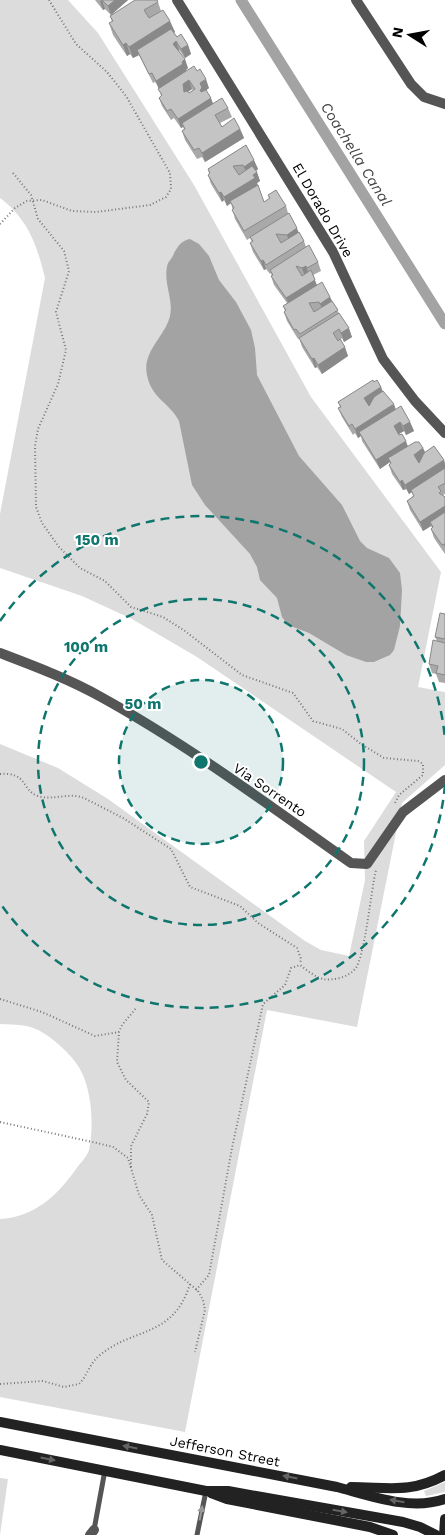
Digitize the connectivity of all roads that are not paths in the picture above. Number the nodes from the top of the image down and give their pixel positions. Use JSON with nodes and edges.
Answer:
{"nodes":[{"id":1,"x":177,"y":0,"type":"edge"},
{"id":2,"x":356,"y":0,"type":"edge"},
{"id":3,"x":445,"y":104,"type":"edge"},
{"id":4,"x":445,"y":433,"type":"edge"},
{"id":5,"x":0,"y":653,"type":"edge"},
{"id":6,"x":443,"y":786,"type":"edge"},
{"id":7,"x":0,"y":1422,"type":"edge"},
{"id":8,"x":0,"y":1450,"type":"edge"},
{"id":9,"x":106,"y":1470,"type":"junction"},
{"id":10,"x":445,"y":1475,"type":"edge"},
{"id":11,"x":338,"y":1487,"type":"junction"},
{"id":12,"x":206,"y":1491,"type":"junction"},
{"id":13,"x":445,"y":1499,"type":"edge"},
{"id":14,"x":445,"y":1519,"type":"edge"},
{"id":15,"x":92,"y":1533,"type":"edge"},
{"id":16,"x":197,"y":1535,"type":"edge"},
{"id":17,"x":393,"y":1535,"type":"edge"},
{"id":18,"x":436,"y":1535,"type":"edge"},
{"id":19,"x":444,"y":1535,"type":"edge"}],
"edges":[{"from":1,"to":4,"type":"street","name":"El Dorado Drive"},
{"from":2,"to":3,"type":"street"},
{"from":5,"to":6,"type":"street","name":"Via Sorrento"},
{"from":11,"to":7,"type":"main road","name":"Jefferson Street","one_way":true},
{"from":8,"to":9,"type":"main road","one_way":true},
{"from":9,"to":12,"type":"main road"},
{"from":9,"to":15,"type":"lane"},
{"from":10,"to":11,"type":"main road"},
{"from":13,"to":11,"type":"main road","name":"Jefferson Street","one_way":true},
{"from":16,"to":12,"type":"lane","one_way":true},
{"from":12,"to":17,"type":"main road"},
{"from":12,"to":18,"type":"main road","one_way":true},
{"from":14,"to":19,"type":"main road"}]}
